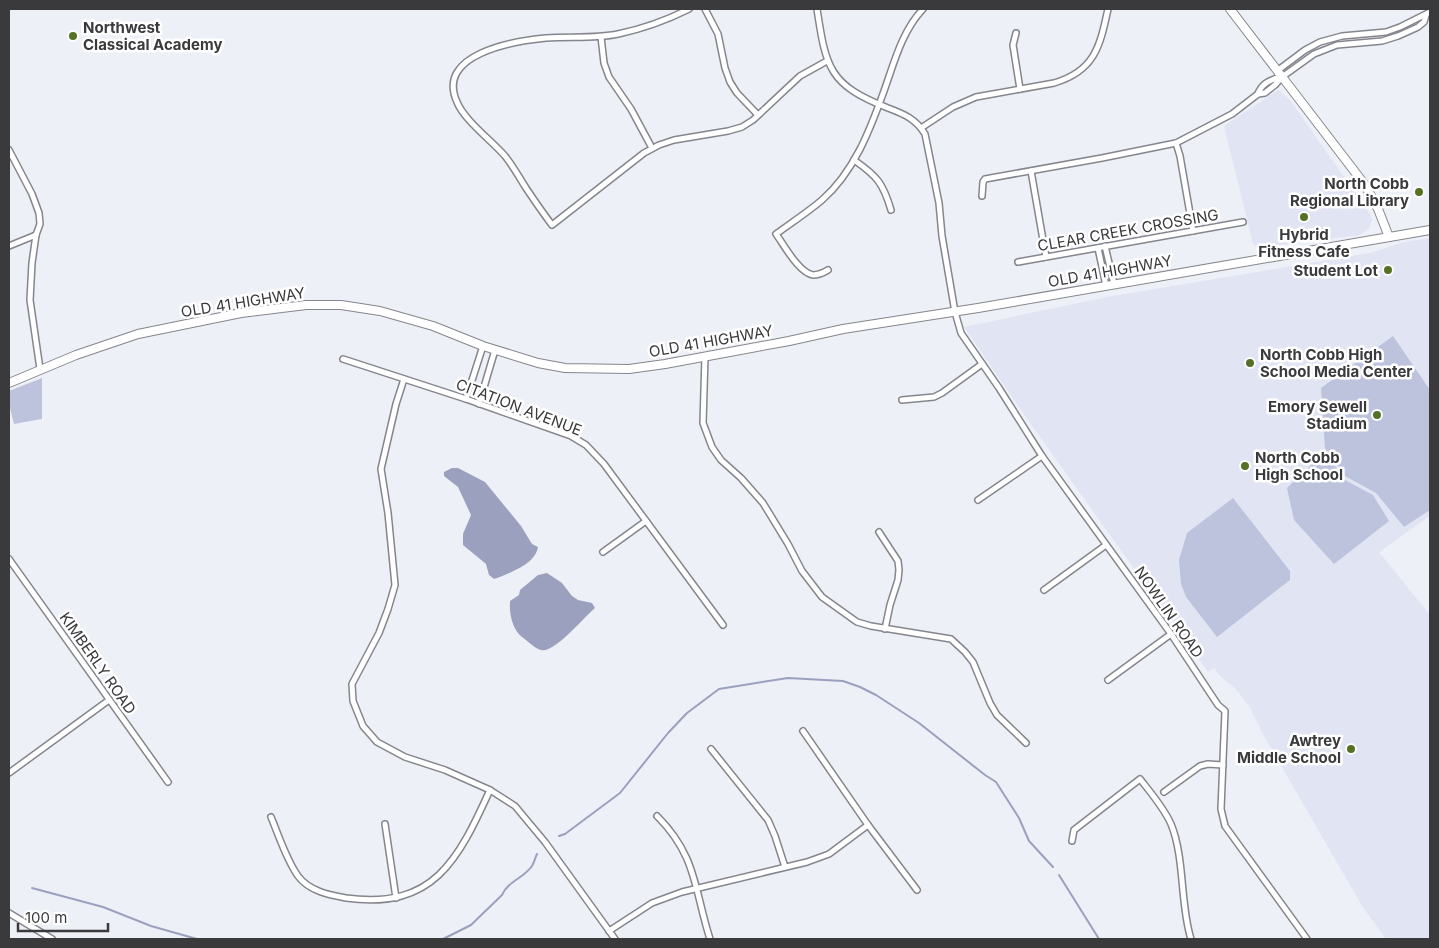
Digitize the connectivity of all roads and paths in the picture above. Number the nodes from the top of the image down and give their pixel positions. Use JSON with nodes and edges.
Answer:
{"nodes":[{"id":1,"x":689,"y":9,"type":"edge"},
{"id":2,"x":705,"y":9,"type":"edge"},
{"id":3,"x":816,"y":9,"type":"edge"},
{"id":4,"x":923,"y":9,"type":"edge"},
{"id":5,"x":1108,"y":9,"type":"edge"},
{"id":6,"x":1230,"y":9,"type":"edge"},
{"id":7,"x":1428,"y":14,"type":"edge"},
{"id":8,"x":1016,"y":33,"type":"dead end"},
{"id":9,"x":601,"y":37,"type":"junction"},
{"id":10,"x":827,"y":61,"type":"junction"},
{"id":11,"x":1279,"y":74,"type":"junction"},
{"id":12,"x":1020,"y":89,"type":"junction"},
{"id":13,"x":880,"y":104,"type":"junction"},
{"id":14,"x":758,"y":115,"type":"junction"},
{"id":15,"x":922,"y":128,"type":"junction"},
{"id":16,"x":1176,"y":143,"type":"junction"},
{"id":17,"x":652,"y":148,"type":"junction"},
{"id":18,"x":9,"y":150,"type":"edge"},
{"id":19,"x":854,"y":160,"type":"junction"},
{"id":20,"x":1031,"y":171,"type":"junction"},
{"id":21,"x":982,"y":196,"type":"dead end"},
{"id":22,"x":891,"y":210,"type":"dead end"},
{"id":23,"x":1243,"y":222,"type":"dead end"},
{"id":24,"x":1430,"y":230,"type":"edge"},
{"id":25,"x":1193,"y":231,"type":"junction"},
{"id":26,"x":36,"y":235,"type":"junction"},
{"id":27,"x":1389,"y":237,"type":"junction"},
{"id":28,"x":9,"y":246,"type":"edge"},
{"id":29,"x":1105,"y":246,"type":"junction"},
{"id":30,"x":1098,"y":248,"type":"junction"},
{"id":31,"x":1046,"y":257,"type":"junction"},
{"id":32,"x":1018,"y":262,"type":"dead end"},
{"id":33,"x":828,"y":270,"type":"dead end"},
{"id":34,"x":1110,"y":285,"type":"junction"},
{"id":35,"x":955,"y":312,"type":"junction"},
{"id":36,"x":483,"y":346,"type":"junction"},
{"id":37,"x":495,"y":350,"type":"junction"},
{"id":38,"x":705,"y":356,"type":"junction"},
{"id":39,"x":343,"y":359,"type":"dead end"},
{"id":40,"x":982,"y":364,"type":"junction"},
{"id":41,"x":40,"y":369,"type":"junction"},
{"id":42,"x":404,"y":379,"type":"junction"},
{"id":43,"x":9,"y":383,"type":"edge"},
{"id":44,"x":466,"y":399,"type":"junction"},
{"id":45,"x":902,"y":400,"type":"dead end"},
{"id":46,"x":479,"y":404,"type":"junction"},
{"id":47,"x":1042,"y":456,"type":"junction"},
{"id":48,"x":978,"y":500,"type":"dead end"},
{"id":49,"x":646,"y":521,"type":"junction"},
{"id":50,"x":878,"y":532,"type":"dead end"},
{"id":51,"x":1106,"y":545,"type":"junction"},
{"id":52,"x":603,"y":552,"type":"dead end"},
{"id":53,"x":9,"y":558,"type":"edge"},
{"id":54,"x":1044,"y":590,"type":"dead end"},
{"id":55,"x":722,"y":625,"type":"dead end"},
{"id":56,"x":885,"y":628,"type":"junction"},
{"id":57,"x":1171,"y":634,"type":"junction"},
{"id":58,"x":1108,"y":680,"type":"dead end"},
{"id":59,"x":109,"y":700,"type":"junction"},
{"id":60,"x":803,"y":731,"type":"dead end"},
{"id":61,"x":1026,"y":744,"type":"dead end"},
{"id":62,"x":711,"y":749,"type":"dead end"},
{"id":63,"x":1223,"y":765,"type":"junction"},
{"id":64,"x":9,"y":773,"type":"edge"},
{"id":65,"x":168,"y":782,"type":"dead end"},
{"id":66,"x":490,"y":790,"type":"junction"},
{"id":67,"x":1164,"y":792,"type":"dead end"},
{"id":68,"x":657,"y":816,"type":"dead end"},
{"id":69,"x":271,"y":817,"type":"dead end"},
{"id":70,"x":385,"y":824,"type":"dead end"},
{"id":71,"x":868,"y":825,"type":"junction"},
{"id":72,"x":1072,"y":841,"type":"dead end"},
{"id":73,"x":785,"y":867,"type":"junction"},
{"id":74,"x":697,"y":890,"type":"junction"},
{"id":75,"x":916,"y":890,"type":"dead end"},
{"id":76,"x":396,"y":898,"type":"junction"},
{"id":77,"x":9,"y":913,"type":"edge"},
{"id":78,"x":609,"y":931,"type":"junction"},
{"id":79,"x":52,"y":939,"type":"edge"},
{"id":80,"x":615,"y":939,"type":"edge"},
{"id":81,"x":710,"y":939,"type":"edge"},
{"id":82,"x":1191,"y":939,"type":"edge"},
{"id":83,"x":1307,"y":939,"type":"edge"}],
"edges":[{"from":1,"to":9,"type":"street"},
{"from":2,"to":14,"type":"street"},
{"from":3,"to":10,"type":"street"},
{"from":4,"to":13,"type":"street"},
{"from":5,"to":12,"type":"street"},
{"from":6,"to":11,"type":"main road"},
{"from":7,"to":11,"type":"street"},
{"from":8,"to":12,"type":"street"},
{"from":9,"to":17,"type":"street"},
{"from":9,"to":17,"type":"street"},
{"from":10,"to":13,"type":"street"},
{"from":10,"to":14,"type":"street"},
{"from":11,"to":16,"type":"street"},
{"from":11,"to":27,"type":"main road"},
{"from":12,"to":15,"type":"street"},
{"from":13,"to":15,"type":"street"},
{"from":13,"to":19,"type":"street"},
{"from":14,"to":17,"type":"street"},
{"from":15,"to":35,"type":"street","name":"NOWLIN ROAD"},
{"from":16,"to":20,"type":"street"},
{"from":16,"to":25,"type":"street"},
{"from":18,"to":26,"type":"street"},
{"from":19,"to":22,"type":"street"},
{"from":19,"to":33,"type":"street"},
{"from":20,"to":21,"type":"street"},
{"from":20,"to":31,"type":"street"},
{"from":23,"to":25,"type":"street","name":"CLEAR CREEK CROSSING"},
{"from":24,"to":27,"type":"main road","name":"OLD 41 HIGHWAY"},
{"from":25,"to":29,"type":"street","name":"CLEAR CREEK CROSSING"},
{"from":26,"to":28,"type":"street"},
{"from":26,"to":41,"type":"street"},
{"from":27,"to":34,"type":"main road","name":"OLD 41 HIGHWAY"},
{"from":29,"to":30,"type":"street","name":"CLEAR CREEK CROSSING"},
{"from":29,"to":34,"type":"street"},
{"from":30,"to":31,"type":"street","name":"CLEAR CREEK CROSSING"},
{"from":30,"to":34,"type":"street"},
{"from":31,"to":32,"type":"street","name":"CLEAR CREEK CROSSING"},
{"from":34,"to":35,"type":"main road","name":"OLD 41 HIGHWAY"},
{"from":35,"to":38,"type":"main road","name":"OLD 41 HIGHWAY"},
{"from":35,"to":40,"type":"street","name":"NOWLIN ROAD"},
{"from":36,"to":37,"type":"main road","name":"OLD 41 HIGHWAY"},
{"from":36,"to":41,"type":"main road","name":"OLD 41 HIGHWAY"},
{"from":36,"to":44,"type":"street"},
{"from":37,"to":38,"type":"main road","name":"OLD 41 HIGHWAY"},
{"from":37,"to":46,"type":"street"},
{"from":38,"to":56,"type":"street"},
{"from":39,"to":42,"type":"street","name":"CITATION AVENUE"},
{"from":40,"to":45,"type":"street"},
{"from":40,"to":47,"type":"street","name":"NOWLIN ROAD"},
{"from":41,"to":43,"type":"main road","name":"OLD 41 HIGHWAY"},
{"from":42,"to":44,"type":"street","name":"CITATION AVENUE"},
{"from":42,"to":66,"type":"street"},
{"from":44,"to":46,"type":"street","name":"CITATION AVENUE"},
{"from":46,"to":49,"type":"street","name":"CITATION AVENUE"},
{"from":47,"to":48,"type":"street"},
{"from":47,"to":51,"type":"street","name":"NOWLIN ROAD"},
{"from":49,"to":52,"type":"street"},
{"from":49,"to":55,"type":"street","name":"CITATION AVENUE"},
{"from":50,"to":56,"type":"street"},
{"from":51,"to":54,"type":"street"},
{"from":51,"to":57,"type":"street","name":"NOWLIN ROAD"},
{"from":53,"to":59,"type":"street","name":"KIMBERLY ROAD"},
{"from":56,"to":61,"type":"street"},
{"from":57,"to":58,"type":"street"},
{"from":57,"to":63,"type":"street","name":"NOWLIN ROAD"},
{"from":59,"to":64,"type":"street"},
{"from":59,"to":65,"type":"street","name":"KIMBERLY ROAD"},
{"from":60,"to":71,"type":"street"},
{"from":62,"to":73,"type":"street"},
{"from":63,"to":67,"type":"street"},
{"from":63,"to":83,"type":"street","name":"NOWLIN ROAD"},
{"from":66,"to":76,"type":"street"},
{"from":66,"to":78,"type":"street"},
{"from":68,"to":74,"type":"street"},
{"from":69,"to":76,"type":"street"},
{"from":70,"to":76,"type":"street"},
{"from":71,"to":73,"type":"street"},
{"from":71,"to":75,"type":"street"},
{"from":72,"to":82,"type":"street"},
{"from":73,"to":74,"type":"street"},
{"from":74,"to":78,"type":"street"},
{"from":74,"to":81,"type":"street"},
{"from":77,"to":79,"type":"street"},
{"from":78,"to":80,"type":"street"}]}
